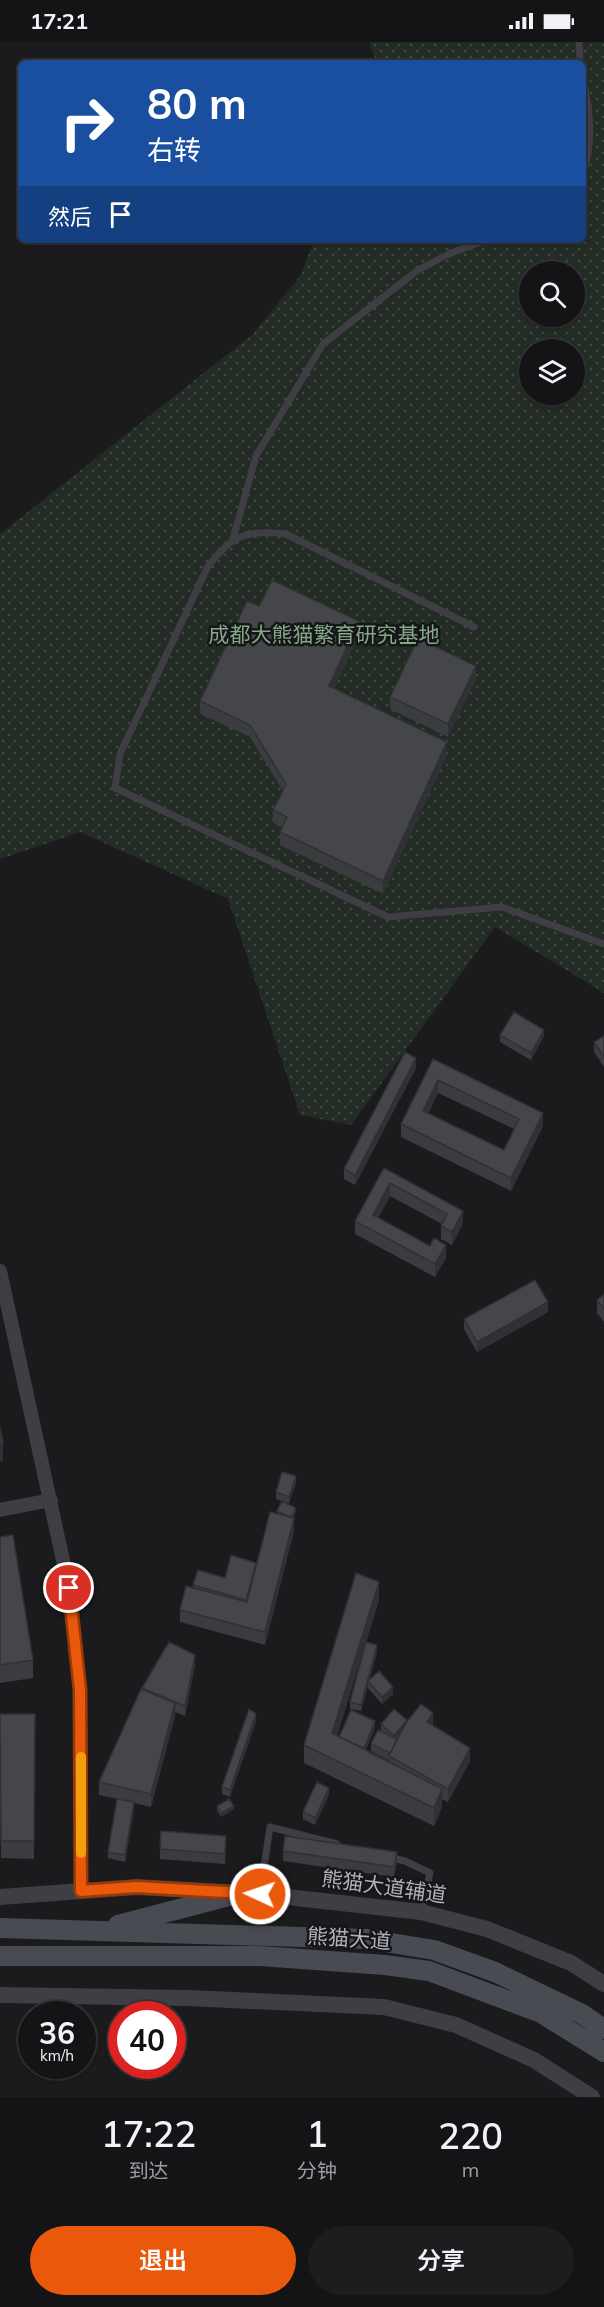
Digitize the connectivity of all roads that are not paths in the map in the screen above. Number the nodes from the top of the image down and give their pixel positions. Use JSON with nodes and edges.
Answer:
{"nodes":[{"id":1,"x":579,"y":42,"type":"edge"},
{"id":2,"x":580,"y":60,"type":"edge"},
{"id":3,"x":586,"y":92,"type":"edge"},
{"id":4,"x":586,"y":165,"type":"edge"},
{"id":5,"x":478,"y":243,"type":"edge"},
{"id":6,"x":233,"y":539,"type":"junction"},
{"id":7,"x":474,"y":627,"type":"dead end"},
{"id":8,"x":604,"y":944,"type":"edge"},
{"id":9,"x":0,"y":1271,"type":"edge"},
{"id":10,"x":51,"y":1500,"type":"junction"},
{"id":11,"x":0,"y":1510,"type":"edge"},
{"id":12,"x":349,"y":1847,"type":"edge"},
{"id":13,"x":383,"y":1855,"type":"edge"},
{"id":14,"x":81,"y":1891,"type":"junction"},
{"id":15,"x":240,"y":1893,"type":"junction"},
{"id":16,"x":260,"y":1894,"type":"junction"},
{"id":17,"x":0,"y":1897,"type":"edge"},
{"id":18,"x":421,"y":1912,"type":"junction"},
{"id":19,"x":0,"y":1928,"type":"edge"},
{"id":20,"x":93,"y":1931,"type":"junction"},
{"id":21,"x":0,"y":1956,"type":"edge"},
{"id":22,"x":604,"y":1984,"type":"edge"},
{"id":23,"x":0,"y":1995,"type":"edge"},
{"id":24,"x":604,"y":2029,"type":"edge"},
{"id":25,"x":604,"y":2052,"type":"edge"},
{"id":26,"x":592,"y":2097,"type":"edge"}],
"edges":[{"from":1,"to":2,"type":"lane"},
{"from":3,"to":4,"type":"lane"},
{"from":5,"to":6,"type":"lane"},
{"from":6,"to":7,"type":"lane"},
{"from":6,"to":8,"type":"lane"},
{"from":9,"to":10,"type":"street"},
{"from":10,"to":11,"type":"street"},
{"from":10,"to":14,"type":"street"},
{"from":12,"to":16,"type":"lane"},
{"from":13,"to":18,"type":"lane"},
{"from":14,"to":15,"type":"street","name":"熊猫大道辅道"},
{"from":14,"to":17,"type":"street","name":"熊猫大道辅道"},
{"from":15,"to":16,"type":"street","name":"熊猫大道辅道"},
{"from":15,"to":20,"type":"main road"},
{"from":16,"to":18,"type":"street","name":"熊猫大道辅道"},
{"from":18,"to":22,"type":"street","name":"熊猫大道辅道"},
{"from":19,"to":20,"type":"main road","name":"熊猫大道"},
{"from":20,"to":24,"type":"main road","name":"熊猫大道"},
{"from":21,"to":25,"type":"main road","name":"熊猫大道"},
{"from":23,"to":26,"type":"street"}]}
